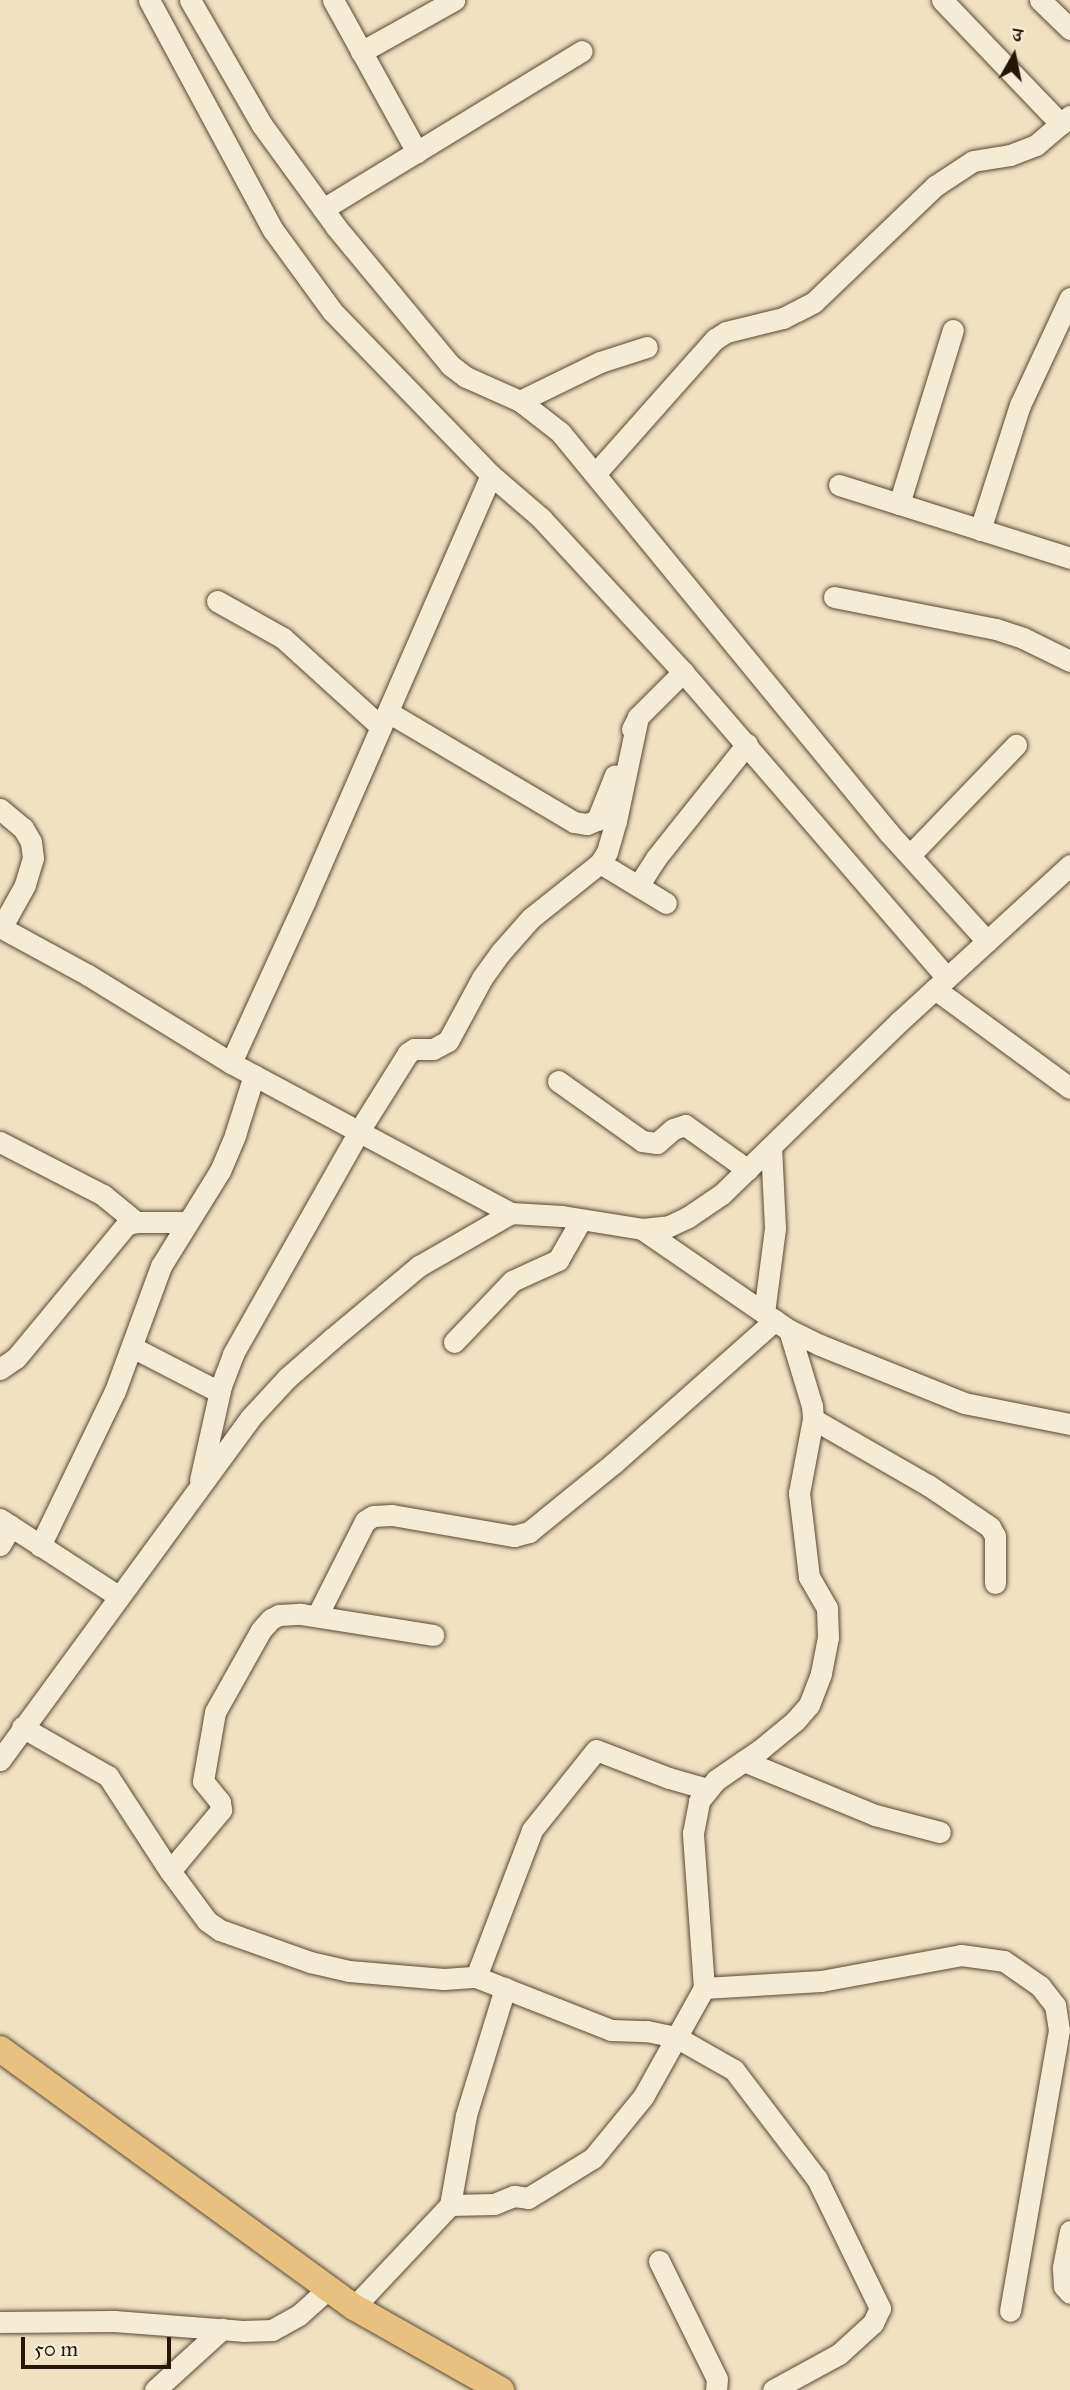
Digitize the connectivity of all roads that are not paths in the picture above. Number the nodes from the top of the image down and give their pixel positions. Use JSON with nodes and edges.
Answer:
{"nodes":[{"id":1,"x":149,"y":0,"type":"edge"},
{"id":2,"x":190,"y":0,"type":"edge"},
{"id":3,"x":332,"y":0,"type":"edge"},
{"id":4,"x":454,"y":0,"type":"edge"},
{"id":5,"x":942,"y":0,"type":"edge"},
{"id":6,"x":1040,"y":0,"type":"edge"},
{"id":7,"x":1070,"y":29,"type":"edge"},
{"id":8,"x":582,"y":51,"type":"dead end"},
{"id":9,"x":361,"y":52,"type":"junction"},
{"id":10,"x":1065,"y":120,"type":"edge"},
{"id":11,"x":417,"y":152,"type":"junction"},
{"id":12,"x":323,"y":209,"type":"junction"},
{"id":13,"x":1070,"y":298,"type":"edge"},
{"id":14,"x":953,"y":330,"type":"dead end"},
{"id":15,"x":646,"y":347,"type":"dead end"},
{"id":16,"x":520,"y":401,"type":"junction"},
{"id":17,"x":595,"y":474,"type":"junction"},
{"id":18,"x":491,"y":475,"type":"junction"},
{"id":19,"x":839,"y":485,"type":"dead end"},
{"id":20,"x":899,"y":504,"type":"junction"},
{"id":21,"x":980,"y":530,"type":"junction"},
{"id":22,"x":1068,"y":550,"type":"edge"},
{"id":23,"x":834,"y":597,"type":"dead end"},
{"id":24,"x":217,"y":601,"type":"dead end"},
{"id":25,"x":1070,"y":661,"type":"edge"},
{"id":26,"x":683,"y":672,"type":"junction"},
{"id":27,"x":638,"y":717,"type":"junction"},
{"id":28,"x":384,"y":719,"type":"junction"},
{"id":29,"x":747,"y":744,"type":"junction"},
{"id":30,"x":1016,"y":746,"type":"dead end"},
{"id":31,"x":0,"y":809,"type":"edge"},
{"id":32,"x":910,"y":855,"type":"junction"},
{"id":33,"x":600,"y":863,"type":"junction"},
{"id":34,"x":1070,"y":865,"type":"edge"},
{"id":35,"x":638,"y":887,"type":"junction"},
{"id":36,"x":666,"y":903,"type":"dead end"},
{"id":37,"x":1,"y":928,"type":"edge"},
{"id":38,"x":987,"y":941,"type":"junction"},
{"id":39,"x":941,"y":984,"type":"junction"},
{"id":40,"x":231,"y":1063,"type":"junction"},
{"id":41,"x":254,"y":1075,"type":"junction"},
{"id":42,"x":558,"y":1081,"type":"dead end"},
{"id":43,"x":1070,"y":1088,"type":"edge"},
{"id":44,"x":359,"y":1131,"type":"junction"},
{"id":45,"x":0,"y":1142,"type":"edge"},
{"id":46,"x":771,"y":1147,"type":"junction"},
{"id":47,"x":748,"y":1170,"type":"junction"},
{"id":48,"x":511,"y":1213,"type":"junction"},
{"id":49,"x":581,"y":1220,"type":"junction"},
{"id":50,"x":136,"y":1222,"type":"junction"},
{"id":51,"x":188,"y":1222,"type":"junction"},
{"id":52,"x":642,"y":1229,"type":"junction"},
{"id":53,"x":776,"y":1321,"type":"junction"},
{"id":54,"x":454,"y":1342,"type":"dead end"},
{"id":55,"x":132,"y":1347,"type":"junction"},
{"id":56,"x":0,"y":1369,"type":"edge"},
{"id":57,"x":219,"y":1392,"type":"junction"},
{"id":58,"x":813,"y":1419,"type":"junction"},
{"id":59,"x":1070,"y":1424,"type":"edge"},
{"id":60,"x":198,"y":1488,"type":"junction"},
{"id":61,"x":6,"y":1523,"type":"edge"},
{"id":62,"x":0,"y":1545,"type":"edge"},
{"id":63,"x":40,"y":1546,"type":"junction"},
{"id":64,"x":995,"y":1583,"type":"dead end"},
{"id":65,"x":118,"y":1596,"type":"junction"},
{"id":66,"x":317,"y":1616,"type":"junction"},
{"id":67,"x":433,"y":1635,"type":"dead end"},
{"id":68,"x":22,"y":1727,"type":"junction"},
{"id":69,"x":0,"y":1760,"type":"edge"},
{"id":70,"x":744,"y":1761,"type":"junction"},
{"id":71,"x":707,"y":1789,"type":"junction"},
{"id":72,"x":940,"y":1832,"type":"dead end"},
{"id":73,"x":170,"y":1871,"type":"junction"},
{"id":74,"x":476,"y":1977,"type":"junction"},
{"id":75,"x":505,"y":1988,"type":"junction"},
{"id":76,"x":704,"y":1988,"type":"junction"},
{"id":77,"x":676,"y":2037,"type":"junction"},
{"id":78,"x":0,"y":2049,"type":"edge"},
{"id":79,"x":450,"y":2205,"type":"junction"},
{"id":80,"x":1070,"y":2231,"type":"edge"},
{"id":81,"x":659,"y":2261,"type":"dead end"},
{"id":82,"x":329,"y":2288,"type":"junction"},
{"id":83,"x":1070,"y":2293,"type":"edge"},
{"id":84,"x":355,"y":2308,"type":"junction"},
{"id":85,"x":1010,"y":2311,"type":"dead end"},
{"id":86,"x":0,"y":2322,"type":"edge"},
{"id":87,"x":222,"y":2329,"type":"junction"},
{"id":88,"x":474,"y":2383,"type":"edge"},
{"id":89,"x":155,"y":2390,"type":"edge"},
{"id":90,"x":501,"y":2390,"type":"edge"},
{"id":91,"x":716,"y":2390,"type":"edge"},
{"id":92,"x":773,"y":2390,"type":"edge"}],
"edges":[{"from":1,"to":18,"type":"street"},
{"from":2,"to":12,"type":"street"},
{"from":3,"to":9,"type":"street"},
{"from":4,"to":9,"type":"street"},
{"from":5,"to":10,"type":"street"},
{"from":6,"to":7,"type":"street"},
{"from":8,"to":11,"type":"street"},
{"from":9,"to":11,"type":"street"},
{"from":10,"to":17,"type":"street"},
{"from":11,"to":12,"type":"street"},
{"from":12,"to":16,"type":"street"},
{"from":13,"to":21,"type":"street"},
{"from":14,"to":20,"type":"street"},
{"from":15,"to":16,"type":"street"},
{"from":16,"to":17,"type":"street"},
{"from":17,"to":32,"type":"street"},
{"from":18,"to":26,"type":"street"},
{"from":18,"to":28,"type":"street"},
{"from":19,"to":20,"type":"street"},
{"from":20,"to":21,"type":"street"},
{"from":21,"to":22,"type":"street"},
{"from":23,"to":25,"type":"street"},
{"from":24,"to":28,"type":"street"},
{"from":26,"to":27,"type":"street"},
{"from":26,"to":29,"type":"street"},
{"from":27,"to":28,"type":"street"},
{"from":27,"to":33,"type":"street"},
{"from":28,"to":40,"type":"street"},
{"from":29,"to":35,"type":"street"},
{"from":29,"to":39,"type":"street"},
{"from":30,"to":32,"type":"street"},
{"from":31,"to":37,"type":"street"},
{"from":32,"to":38,"type":"street"},
{"from":33,"to":35,"type":"street"},
{"from":33,"to":44,"type":"street"},
{"from":34,"to":38,"type":"street"},
{"from":35,"to":36,"type":"street"},
{"from":37,"to":40,"type":"street"},
{"from":38,"to":39,"type":"street"},
{"from":39,"to":43,"type":"street"},
{"from":39,"to":46,"type":"street"},
{"from":40,"to":41,"type":"street"},
{"from":41,"to":44,"type":"street"},
{"from":41,"to":51,"type":"street"},
{"from":42,"to":47,"type":"street"},
{"from":44,"to":48,"type":"street"},
{"from":44,"to":57,"type":"street"},
{"from":45,"to":50,"type":"street"},
{"from":46,"to":47,"type":"street"},
{"from":46,"to":53,"type":"street"},
{"from":47,"to":52,"type":"street"},
{"from":48,"to":49,"type":"street"},
{"from":48,"to":60,"type":"street"},
{"from":49,"to":52,"type":"street"},
{"from":49,"to":54,"type":"street"},
{"from":50,"to":51,"type":"street"},
{"from":50,"to":56,"type":"street"},
{"from":51,"to":55,"type":"street"},
{"from":52,"to":53,"type":"street"},
{"from":53,"to":58,"type":"street"},
{"from":53,"to":59,"type":"street"},
{"from":53,"to":66,"type":"street"},
{"from":55,"to":57,"type":"street"},
{"from":55,"to":63,"type":"street"},
{"from":57,"to":60,"type":"street"},
{"from":58,"to":64,"type":"street"},
{"from":58,"to":70,"type":"street"},
{"from":60,"to":65,"type":"street"},
{"from":61,"to":62,"type":"street"},
{"from":61,"to":63,"type":"street"},
{"from":63,"to":65,"type":"street"},
{"from":65,"to":68,"type":"street"},
{"from":66,"to":67,"type":"street"},
{"from":66,"to":73,"type":"street"},
{"from":68,"to":69,"type":"street"},
{"from":68,"to":73,"type":"street"},
{"from":70,"to":71,"type":"street"},
{"from":70,"to":72,"type":"street"},
{"from":71,"to":74,"type":"street"},
{"from":71,"to":76,"type":"street"},
{"from":73,"to":74,"type":"street"},
{"from":74,"to":75,"type":"street"},
{"from":75,"to":77,"type":"street"},
{"from":75,"to":79,"type":"street"},
{"from":76,"to":77,"type":"street"},
{"from":76,"to":85,"type":"street"},
{"from":77,"to":79,"type":"street"},
{"from":77,"to":92,"type":"street"},
{"from":78,"to":82,"type":"main road"},
{"from":79,"to":84,"type":"street"},
{"from":80,"to":83,"type":"street"},
{"from":81,"to":91,"type":"street"},
{"from":82,"to":84,"type":"main road"},
{"from":82,"to":87,"type":"street"},
{"from":84,"to":88,"type":"main road"},
{"from":86,"to":87,"type":"street"},
{"from":87,"to":89,"type":"street"},
{"from":88,"to":90,"type":"main road"}]}
